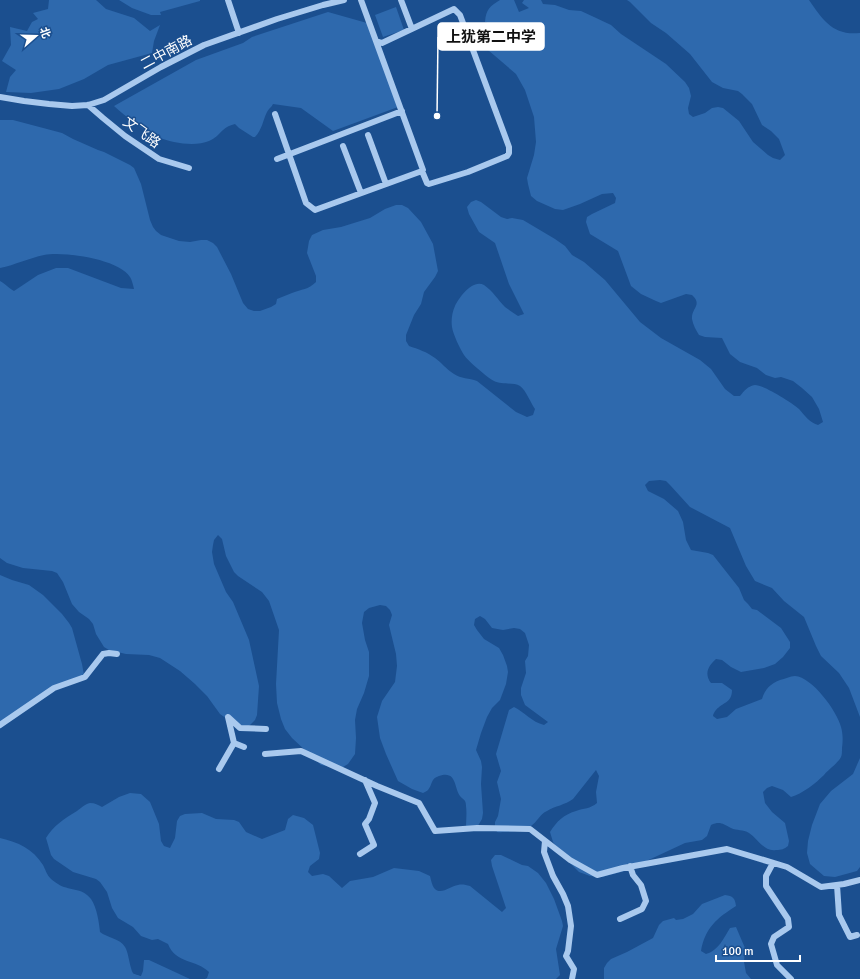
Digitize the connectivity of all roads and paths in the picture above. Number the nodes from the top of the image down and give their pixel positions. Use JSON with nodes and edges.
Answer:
{"nodes":[{"id":1,"x":228,"y":0,"type":"edge"},
{"id":2,"x":340,"y":0,"type":"edge"},
{"id":3,"x":361,"y":0,"type":"edge"},
{"id":4,"x":401,"y":0,"type":"edge"},
{"id":5,"x":412,"y":29,"type":"junction"},
{"id":6,"x":239,"y":33,"type":"junction"},
{"id":7,"x":376,"y":41,"type":"junction"},
{"id":8,"x":0,"y":97,"type":"edge"},
{"id":9,"x":88,"y":105,"type":"junction"},
{"id":10,"x":402,"y":111,"type":"junction"},
{"id":11,"x":275,"y":114,"type":"dead end"},
{"id":12,"x":368,"y":135,"type":"dead end"},
{"id":13,"x":344,"y":146,"type":"dead end"},
{"id":14,"x":289,"y":154,"type":"junction"},
{"id":15,"x":277,"y":158,"type":"dead end"},
{"id":16,"x":189,"y":168,"type":"dead end"},
{"id":17,"x":422,"y":171,"type":"junction"},
{"id":18,"x":386,"y":184,"type":"junction"},
{"id":19,"x":361,"y":193,"type":"junction"},
{"id":20,"x":116,"y":654,"type":"dead end"},
{"id":21,"x":0,"y":725,"type":"edge"},
{"id":22,"x":266,"y":729,"type":"dead end"},
{"id":23,"x":234,"y":743,"type":"junction"},
{"id":24,"x":244,"y":747,"type":"dead end"},
{"id":25,"x":265,"y":754,"type":"dead end"},
{"id":26,"x":220,"y":769,"type":"dead end"},
{"id":27,"x":365,"y":780,"type":"junction"},
{"id":28,"x":545,"y":841,"type":"junction"},
{"id":29,"x":360,"y":854,"type":"dead end"},
{"id":30,"x":773,"y":863,"type":"junction"},
{"id":31,"x":630,"y":866,"type":"junction"},
{"id":32,"x":860,"y":880,"type":"edge"},
{"id":33,"x":837,"y":885,"type":"junction"},
{"id":34,"x":620,"y":919,"type":"dead end"},
{"id":35,"x":857,"y":935,"type":"dead end"},
{"id":36,"x":572,"y":979,"type":"edge"},
{"id":37,"x":791,"y":979,"type":"edge"}],
"edges":[{"from":1,"to":6,"type":"street"},
{"from":2,"to":6,"type":"street","name":"二中南路"},
{"from":3,"to":7,"type":"street"},
{"from":4,"to":5,"type":"street"},
{"from":5,"to":7,"type":"street"},
{"from":5,"to":17,"type":"street"},
{"from":6,"to":9,"type":"street","name":"二中南路"},
{"from":7,"to":10,"type":"street"},
{"from":8,"to":9,"type":"street","name":"二中南路"},
{"from":9,"to":16,"type":"street","name":"文飞路"},
{"from":10,"to":14,"type":"street"},
{"from":10,"to":17,"type":"street"},
{"from":11,"to":14,"type":"street"},
{"from":12,"to":18,"type":"street"},
{"from":13,"to":19,"type":"street"},
{"from":14,"to":15,"type":"street"},
{"from":14,"to":19,"type":"street"},
{"from":17,"to":18,"type":"street"},
{"from":18,"to":19,"type":"street"},
{"from":20,"to":21,"type":"street"},
{"from":22,"to":23,"type":"street"},
{"from":23,"to":24,"type":"street"},
{"from":23,"to":26,"type":"street"},
{"from":25,"to":27,"type":"street"},
{"from":27,"to":28,"type":"street"},
{"from":27,"to":29,"type":"street"},
{"from":28,"to":31,"type":"street"},
{"from":28,"to":36,"type":"street"},
{"from":30,"to":31,"type":"street"},
{"from":30,"to":33,"type":"street"},
{"from":30,"to":37,"type":"street"},
{"from":31,"to":34,"type":"street"},
{"from":32,"to":33,"type":"street"},
{"from":33,"to":35,"type":"street"}]}
